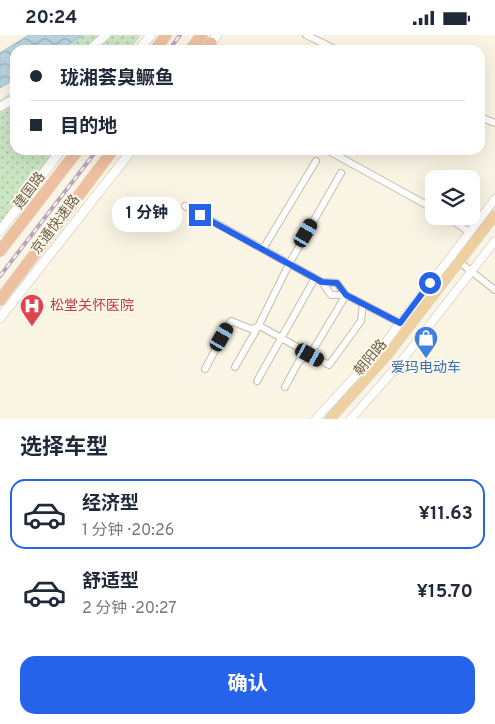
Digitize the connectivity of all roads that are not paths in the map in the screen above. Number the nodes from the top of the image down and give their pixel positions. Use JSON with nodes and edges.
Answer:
{"nodes":[{"id":1,"x":106,"y":35,"type":"edge"},
{"id":2,"x":151,"y":35,"type":"edge"},
{"id":3,"x":306,"y":35,"type":"edge"},
{"id":4,"x":95,"y":45,"type":"edge"},
{"id":5,"x":143,"y":45,"type":"edge"},
{"id":6,"x":327,"y":45,"type":"edge"},
{"id":7,"x":57,"y":155,"type":"edge"},
{"id":8,"x":74,"y":155,"type":"edge"},
{"id":9,"x":109,"y":155,"type":"edge"},
{"id":10,"x":113,"y":155,"type":"edge"},
{"id":11,"x":128,"y":155,"type":"edge"},
{"id":12,"x":337,"y":155,"type":"edge"},
{"id":13,"x":316,"y":161,"type":"dead end"},
{"id":14,"x":341,"y":173,"type":"dead end"},
{"id":15,"x":89,"y":181,"type":"junction"},
{"id":16,"x":495,"y":199,"type":"edge"},
{"id":17,"x":425,"y":204,"type":"edge"},
{"id":18,"x":184,"y":206,"type":"dead end"},
{"id":19,"x":495,"y":215,"type":"edge"},
{"id":20,"x":460,"y":225,"type":"edge"},
{"id":21,"x":495,"y":225,"type":"edge"},
{"id":22,"x":0,"y":231,"type":"edge"},
{"id":23,"x":470,"y":232,"type":"junction"},
{"id":24,"x":495,"y":241,"type":"edge"},
{"id":25,"x":263,"y":249,"type":"junction"},
{"id":26,"x":0,"y":251,"type":"edge"},
{"id":27,"x":289,"y":263,"type":"junction"},
{"id":28,"x":461,"y":264,"type":"junction"},
{"id":29,"x":314,"y":278,"type":"junction"},
{"id":30,"x":322,"y":282,"type":"junction"},
{"id":31,"x":495,"y":290,"type":"edge"},
{"id":32,"x":346,"y":295,"type":"junction"},
{"id":33,"x":0,"y":300,"type":"edge"},
{"id":34,"x":363,"y":304,"type":"junction"},
{"id":35,"x":0,"y":319,"type":"edge"},
{"id":36,"x":400,"y":323,"type":"junction"},
{"id":37,"x":258,"y":327,"type":"junction"},
{"id":38,"x":281,"y":338,"type":"junction"},
{"id":39,"x":310,"y":355,"type":"junction"},
{"id":40,"x":235,"y":367,"type":"dead end"},
{"id":41,"x":205,"y":369,"type":"dead end"},
{"id":42,"x":258,"y":381,"type":"dead end"},
{"id":43,"x":285,"y":387,"type":"dead end"},
{"id":44,"x":316,"y":419,"type":"edge"},
{"id":45,"x":330,"y":419,"type":"edge"},
{"id":46,"x":338,"y":419,"type":"edge"},
{"id":47,"x":351,"y":419,"type":"edge"}],
"edges":[{"from":1,"to":4,"type":"street"},
{"from":2,"to":5,"type":"main road"},
{"from":3,"to":6,"type":"street"},
{"from":7,"to":22,"type":"main road","name":"建国路"},
{"from":8,"to":26,"type":"highway","name":"京通快速路"},
{"from":9,"to":15,"type":"highway","name":"京通快速路"},
{"from":10,"to":15,"type":"highway"},
{"from":11,"to":35,"type":"main road"},
{"from":12,"to":17,"type":"street"},
{"from":13,"to":25,"type":"street"},
{"from":14,"to":27,"type":"street"},
{"from":15,"to":33,"type":"highway","name":"京通快速路"},
{"from":16,"to":23,"type":"street","name":"朝阳路"},
{"from":18,"to":25,"type":"street"},
{"from":19,"to":28,"type":"highway","name":"朝阳路"},
{"from":20,"to":23,"type":"street"},
{"from":21,"to":28,"type":"highway","name":"朝阳路"},
{"from":23,"to":28,"type":"street","name":"朝阳路"},
{"from":24,"to":28,"type":"street","name":"朝阳路"},
{"from":25,"to":27,"type":"street"},
{"from":27,"to":29,"type":"street"},
{"from":27,"to":37,"type":"street"},
{"from":28,"to":31,"type":"street"},
{"from":28,"to":36,"type":"street","name":"朝阳路"},
{"from":28,"to":45,"type":"highway","name":"朝阳路"},
{"from":28,"to":46,"type":"highway","name":"朝阳路"},
{"from":28,"to":47,"type":"street","name":"朝阳路"},
{"from":29,"to":30,"type":"street"},
{"from":29,"to":38,"type":"street"},
{"from":30,"to":32,"type":"street"},
{"from":30,"to":32,"type":"street"},
{"from":32,"to":34,"type":"street"},
{"from":32,"to":39,"type":"street"},
{"from":34,"to":36,"type":"street"},
{"from":34,"to":39,"type":"street"},
{"from":36,"to":44,"type":"street","name":"朝阳路"},
{"from":37,"to":38,"type":"street"},
{"from":37,"to":40,"type":"street"},
{"from":37,"to":41,"type":"street"},
{"from":38,"to":39,"type":"street"},
{"from":38,"to":42,"type":"street"},
{"from":39,"to":43,"type":"street"}]}
